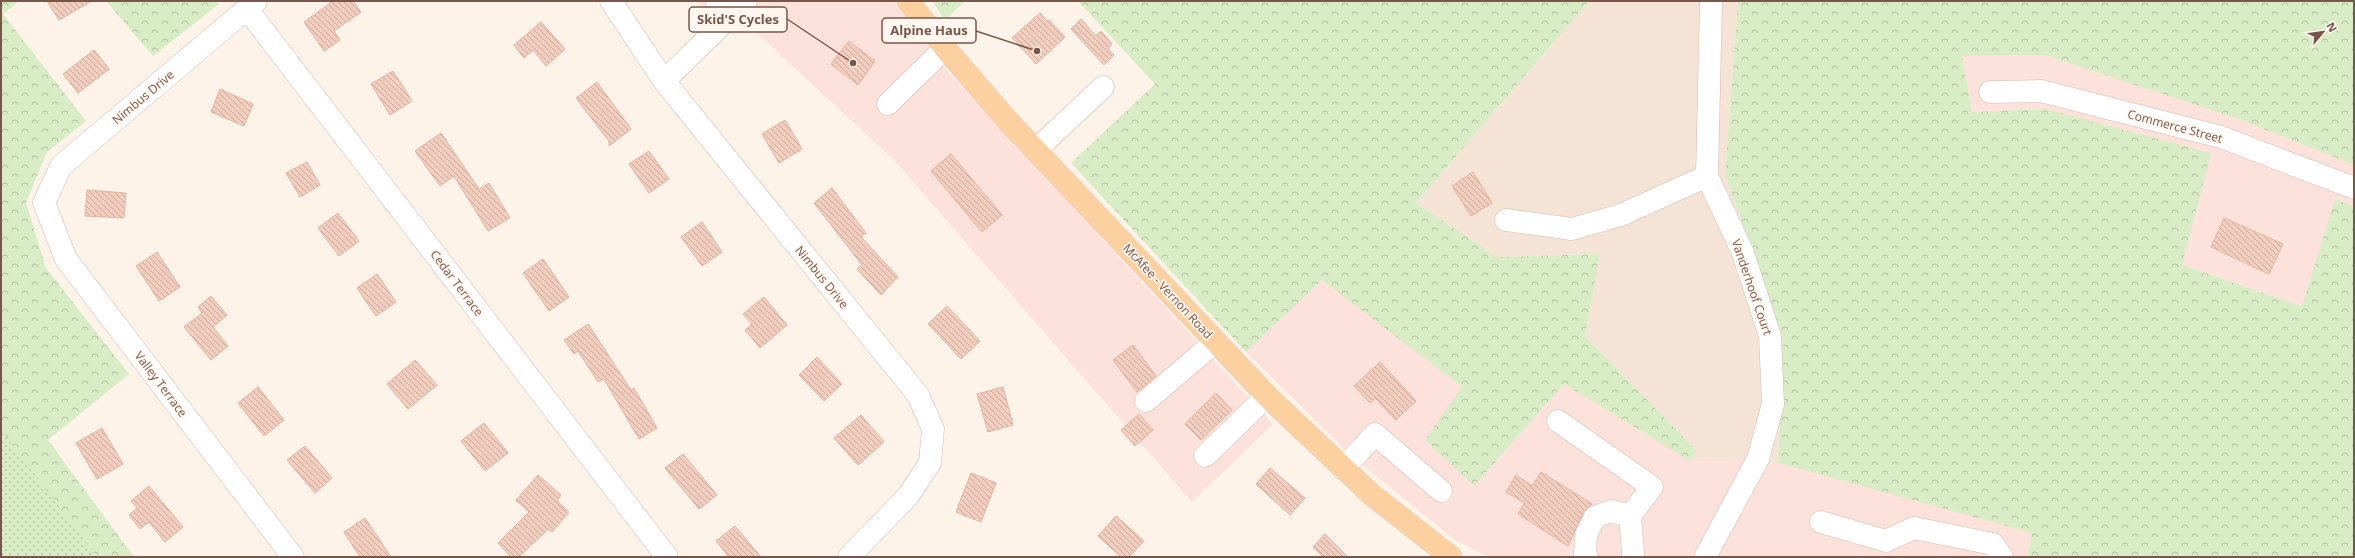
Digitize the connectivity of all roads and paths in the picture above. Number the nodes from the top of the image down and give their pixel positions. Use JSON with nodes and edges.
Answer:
{"nodes":[{"id":1,"x":611,"y":1,"type":"edge"},
{"id":2,"x":908,"y":1,"type":"edge"},
{"id":3,"x":1711,"y":1,"type":"edge"},
{"id":4,"x":252,"y":5,"type":"edge"},
{"id":5,"x":731,"y":6,"type":"edge"},
{"id":6,"x":945,"y":48,"type":"junction"},
{"id":7,"x":664,"y":81,"type":"junction"},
{"id":8,"x":1103,"y":87,"type":"dead end"},
{"id":9,"x":1990,"y":92,"type":"dead end"},
{"id":10,"x":888,"y":104,"type":"dead end"},
{"id":11,"x":1036,"y":150,"type":"junction"},
{"id":12,"x":1707,"y":176,"type":"junction"},
{"id":13,"x":2354,"y":188,"type":"edge"},
{"id":14,"x":44,"y":204,"type":"joint"},
{"id":15,"x":1506,"y":220,"type":"dead end"},
{"id":16,"x":1215,"y":342,"type":"junction"},
{"id":17,"x":1267,"y":396,"type":"junction"},
{"id":18,"x":1146,"y":401,"type":"dead end"},
{"id":19,"x":1558,"y":421,"type":"dead end"},
{"id":20,"x":1205,"y":456,"type":"dead end"},
{"id":21,"x":1343,"y":469,"type":"junction"},
{"id":22,"x":1441,"y":491,"type":"dead end"},
{"id":23,"x":1630,"y":516,"type":"junction"},
{"id":24,"x":1821,"y":522,"type":"dead end"},
{"id":25,"x":1446,"y":556,"type":"edge"},
{"id":26,"x":1634,"y":556,"type":"edge"},
{"id":27,"x":293,"y":557,"type":"edge"},
{"id":28,"x":667,"y":557,"type":"edge"},
{"id":29,"x":849,"y":557,"type":"edge"},
{"id":30,"x":1587,"y":557,"type":"edge"},
{"id":31,"x":1705,"y":557,"type":"edge"},
{"id":32,"x":2002,"y":557,"type":"edge"}],
"edges":[{"from":1,"to":7,"type":"street","name":"Nimbus Drive"},
{"from":2,"to":6,"type":"main road","name":"McAfee - Vernon Road"},
{"from":3,"to":12,"type":"street","name":"Vanderhoof Court"},
{"from":4,"to":14,"type":"street","name":"Nimbus Drive"},
{"from":4,"to":28,"type":"street","name":"Cedar Terrace"},
{"from":5,"to":7,"type":"street"},
{"from":6,"to":10,"type":"street"},
{"from":6,"to":11,"type":"main road","name":"McAfee - Vernon Road"},
{"from":7,"to":29,"type":"street","name":"Nimbus Drive"},
{"from":8,"to":11,"type":"street"},
{"from":9,"to":13,"type":"street","name":"Commerce Street"},
{"from":11,"to":16,"type":"main road","name":"McAfee - Vernon Road"},
{"from":12,"to":15,"type":"street"},
{"from":12,"to":31,"type":"street","name":"Vanderhoof Court"},
{"from":14,"to":27,"type":"street","name":"Valley Terrace"},
{"from":16,"to":17,"type":"main road","name":"McAfee - Vernon Road"},
{"from":16,"to":18,"type":"street"},
{"from":17,"to":20,"type":"street"},
{"from":17,"to":21,"type":"main road","name":"McAfee - Vernon Road"},
{"from":19,"to":23,"type":"street"},
{"from":21,"to":22,"type":"street"},
{"from":21,"to":25,"type":"main road","name":"McAfee - Vernon Road"},
{"from":23,"to":26,"type":"street"},
{"from":23,"to":30,"type":"street"},
{"from":24,"to":32,"type":"street"}]}
